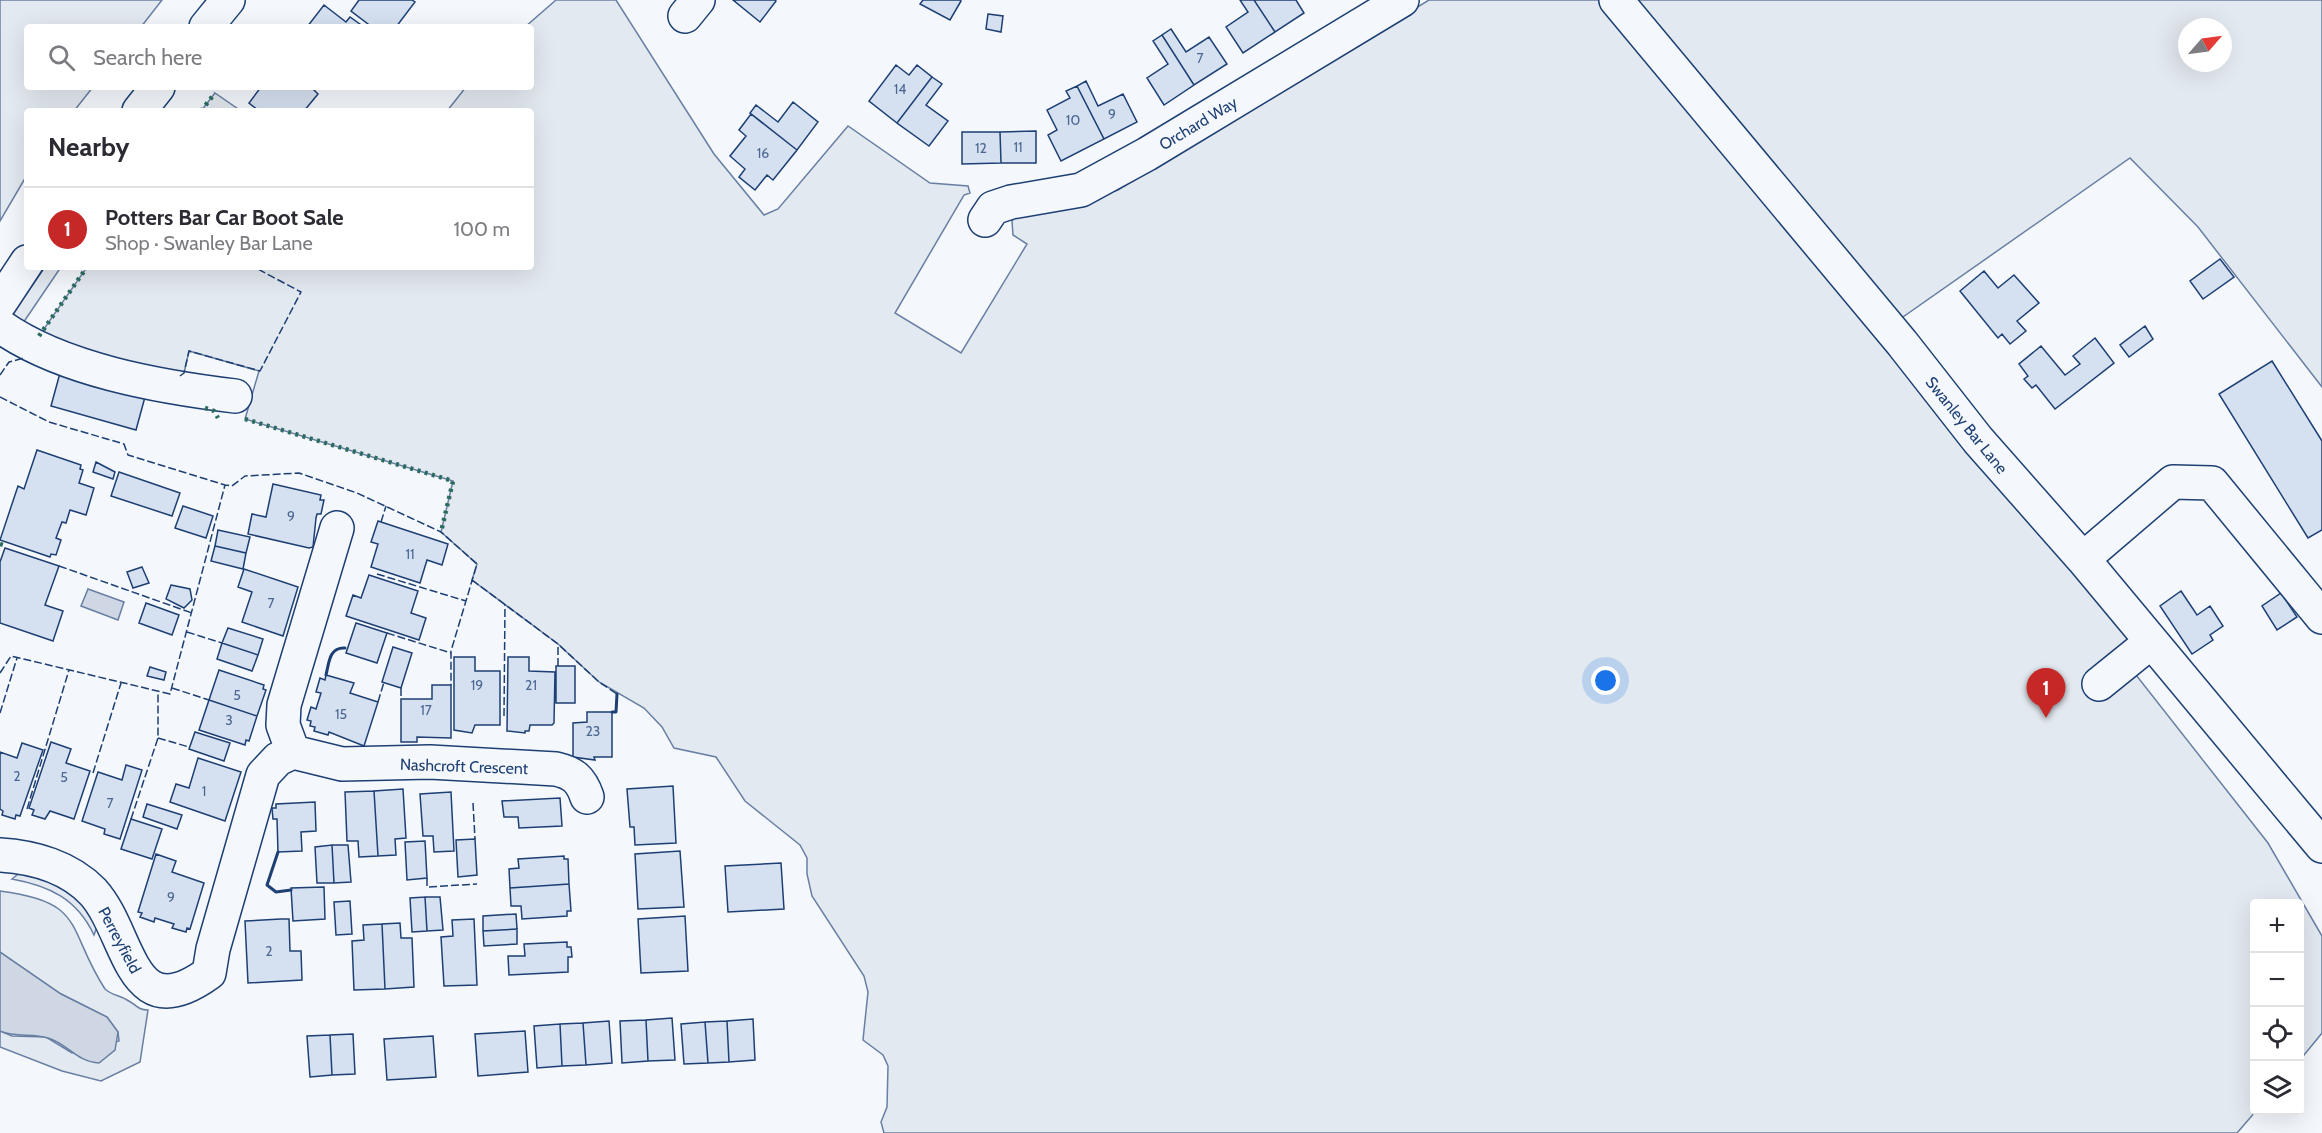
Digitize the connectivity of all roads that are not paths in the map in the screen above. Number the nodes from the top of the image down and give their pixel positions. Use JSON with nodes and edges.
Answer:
{"nodes":[{"id":1,"x":228,"y":0,"type":"edge"},
{"id":2,"x":1402,"y":0,"type":"edge"},
{"id":3,"x":1616,"y":0,"type":"edge"},
{"id":4,"x":208,"y":24,"type":"edge"},
{"id":5,"x":156,"y":90,"type":"edge"},
{"id":6,"x":141,"y":108,"type":"edge"},
{"id":7,"x":985,"y":220,"type":"dead end"},
{"id":8,"x":24,"y":267,"type":"edge"},
{"id":9,"x":0,"y":303,"type":"edge"},
{"id":10,"x":0,"y":326,"type":"edge"},
{"id":11,"x":235,"y":396,"type":"dead end"},
{"id":12,"x":337,"y":528,"type":"dead end"},
{"id":13,"x":2083,"y":559,"type":"junction"},
{"id":14,"x":2322,"y":617,"type":"edge"},
{"id":15,"x":2151,"y":642,"type":"junction"},
{"id":16,"x":2099,"y":684,"type":"dead end"},
{"id":17,"x":293,"y":752,"type":"junction"},
{"id":18,"x":587,"y":797,"type":"dead end"},
{"id":19,"x":2322,"y":846,"type":"edge"},
{"id":20,"x":0,"y":855,"type":"edge"}],
"edges":[{"from":1,"to":4,"type":"street"},
{"from":2,"to":7,"type":"street","name":"Orchard Way"},
{"from":3,"to":13,"type":"street","name":"Swanley Bar Lane"},
{"from":5,"to":6,"type":"street"},
{"from":8,"to":9,"type":"street"},
{"from":10,"to":11,"type":"street"},
{"from":12,"to":17,"type":"street"},
{"from":13,"to":14,"type":"street"},
{"from":13,"to":15,"type":"street","name":"Swanley Bar Lane"},
{"from":15,"to":16,"type":"street"},
{"from":15,"to":19,"type":"street","name":"Swanley Bar Lane"},
{"from":17,"to":18,"type":"street","name":"Nashcroft Crescent"},
{"from":17,"to":20,"type":"street","name":"Perreyfield"}]}
